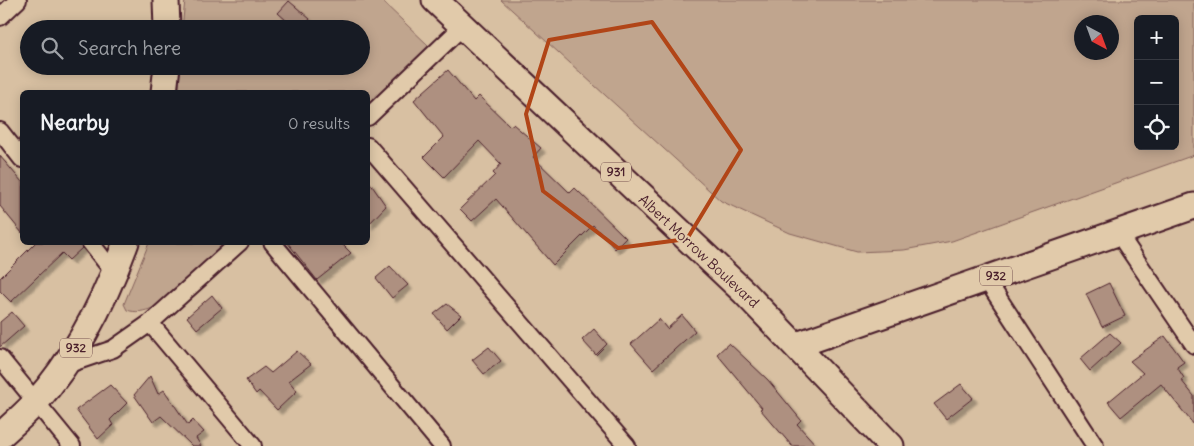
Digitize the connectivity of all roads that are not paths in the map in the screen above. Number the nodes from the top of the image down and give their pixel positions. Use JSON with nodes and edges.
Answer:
{"nodes":[{"id":1,"x":18,"y":0,"type":"edge"},
{"id":2,"x":166,"y":0,"type":"edge"},
{"id":3,"x":435,"y":0,"type":"edge"},
{"id":4,"x":0,"y":17,"type":"edge"},
{"id":5,"x":167,"y":20,"type":"edge"},
{"id":6,"x":462,"y":27,"type":"junction"},
{"id":7,"x":166,"y":75,"type":"edge"},
{"id":8,"x":164,"y":90,"type":"edge"},
{"id":9,"x":370,"y":115,"type":"edge"},
{"id":10,"x":0,"y":130,"type":"edge"},
{"id":11,"x":370,"y":148,"type":"edge"},
{"id":12,"x":20,"y":155,"type":"edge"},
{"id":13,"x":1194,"y":206,"type":"edge"},
{"id":14,"x":1118,"y":233,"type":"junction"},
{"id":15,"x":92,"y":245,"type":"edge"},
{"id":16,"x":125,"y":245,"type":"edge"},
{"id":17,"x":237,"y":245,"type":"edge"},
{"id":18,"x":274,"y":245,"type":"edge"},
{"id":19,"x":115,"y":274,"type":"junction"},
{"id":20,"x":986,"y":279,"type":"junction"},
{"id":21,"x":150,"y":323,"type":"junction"},
{"id":22,"x":797,"y":345,"type":"junction"},
{"id":23,"x":1194,"y":346,"type":"edge"},
{"id":24,"x":0,"y":358,"type":"edge"},
{"id":25,"x":66,"y":365,"type":"junction"},
{"id":26,"x":36,"y":403,"type":"junction"},
{"id":27,"x":0,"y":436,"type":"edge"},
{"id":28,"x":72,"y":446,"type":"edge"},
{"id":29,"x":253,"y":446,"type":"edge"},
{"id":30,"x":442,"y":446,"type":"edge"},
{"id":31,"x":627,"y":446,"type":"edge"},
{"id":32,"x":891,"y":446,"type":"edge"},
{"id":33,"x":1095,"y":446,"type":"edge"}],
"edges":[{"from":1,"to":4,"type":"street"},
{"from":2,"to":5,"type":"main road"},
{"from":3,"to":6,"type":"main road","name":"Albert Morrow Boulevard","number":"931"},
{"from":6,"to":9,"type":"street"},
{"from":6,"to":22,"type":"main road","name":"Albert Morrow Boulevard","number":"931"},
{"from":7,"to":8,"type":"main road"},
{"from":10,"to":12,"type":"street"},
{"from":11,"to":31,"type":"street"},
{"from":13,"to":14,"type":"main road","number":"932"},
{"from":14,"to":20,"type":"main road","number":"932"},
{"from":14,"to":23,"type":"street"},
{"from":15,"to":19,"type":"street"},
{"from":16,"to":19,"type":"main road","number":"932"},
{"from":17,"to":21,"type":"street"},
{"from":18,"to":30,"type":"street"},
{"from":19,"to":25,"type":"main road","number":"932"},
{"from":20,"to":22,"type":"main road","number":"932"},
{"from":20,"to":33,"type":"street"},
{"from":21,"to":25,"type":"street"},
{"from":21,"to":29,"type":"street"},
{"from":22,"to":32,"type":"main road","name":"Albert Morrow Boulevard","number":"931"},
{"from":24,"to":26,"type":"street"},
{"from":25,"to":26,"type":"main road","number":"932"},
{"from":26,"to":27,"type":"main road","number":"932"},
{"from":26,"to":28,"type":"street"}]}
